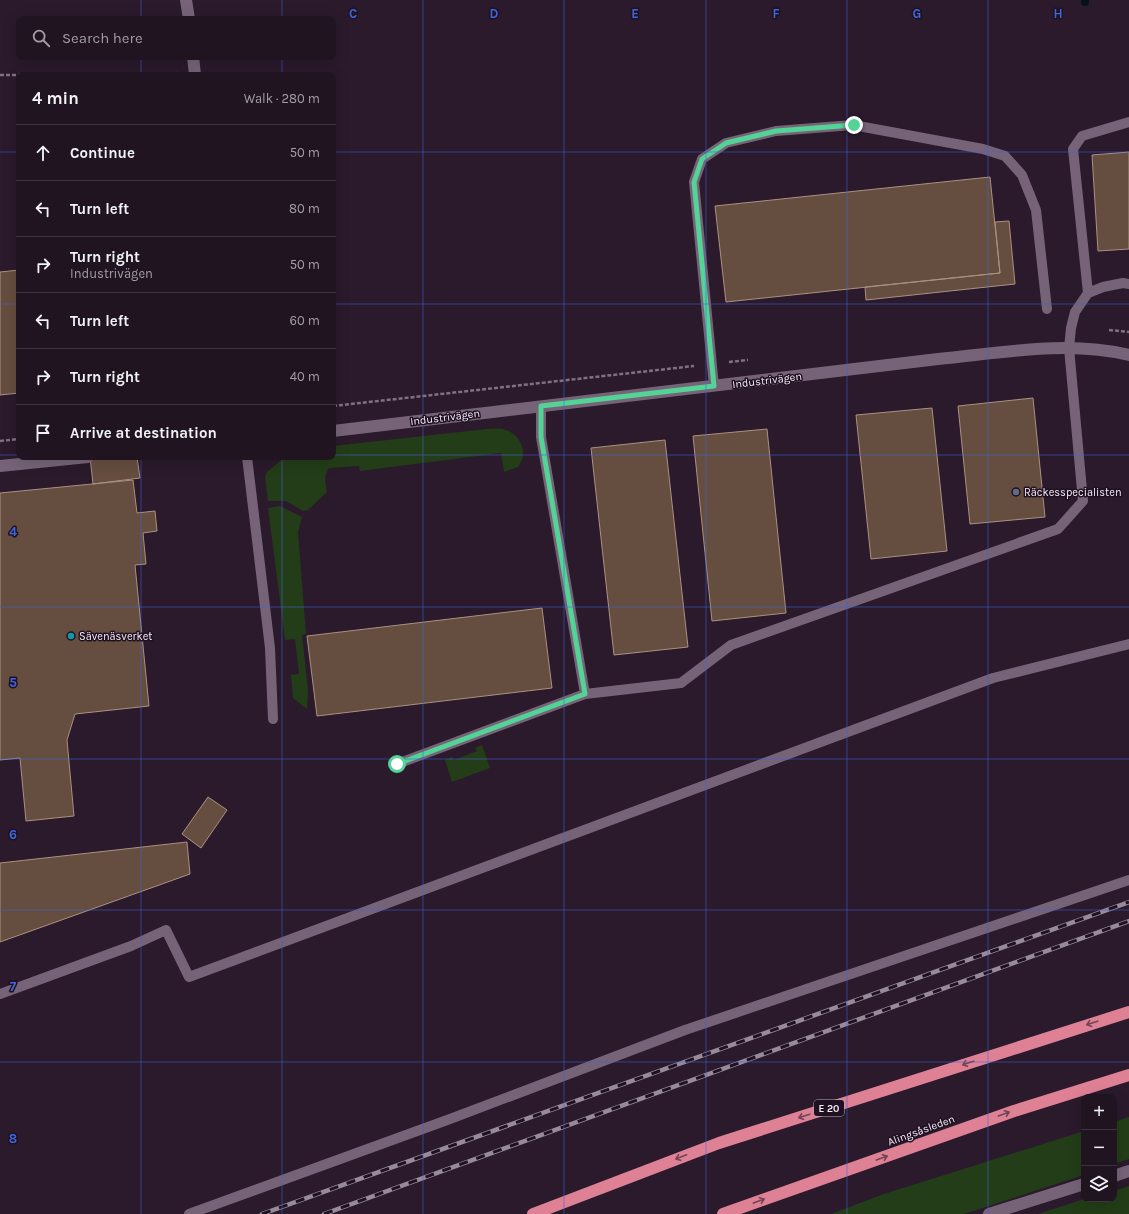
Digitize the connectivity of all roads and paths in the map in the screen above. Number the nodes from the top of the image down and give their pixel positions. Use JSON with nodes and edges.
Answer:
{"nodes":[{"id":1,"x":186,"y":0,"type":"edge"},
{"id":2,"x":188,"y":16,"type":"edge"},
{"id":3,"x":193,"y":60,"type":"edge"},
{"id":4,"x":195,"y":72,"type":"edge"},
{"id":5,"x":0,"y":75,"type":"edge"},
{"id":6,"x":16,"y":75,"type":"edge"},
{"id":7,"x":1129,"y":122,"type":"edge"},
{"id":8,"x":1129,"y":284,"type":"edge"},
{"id":9,"x":1088,"y":293,"type":"junction"},
{"id":10,"x":1047,"y":310,"type":"dead end"},
{"id":11,"x":1069,"y":348,"type":"junction"},
{"id":12,"x":1129,"y":355,"type":"edge"},
{"id":13,"x":714,"y":386,"type":"junction"},
{"id":14,"x":541,"y":406,"type":"junction"},
{"id":15,"x":336,"y":431,"type":"edge"},
{"id":16,"x":16,"y":438,"type":"edge"},
{"id":17,"x":0,"y":441,"type":"edge"},
{"id":18,"x":59,"y":460,"type":"edge"},
{"id":19,"x":247,"y":460,"type":"edge"},
{"id":20,"x":0,"y":466,"type":"edge"},
{"id":21,"x":1129,"y":644,"type":"edge"},
{"id":22,"x":585,"y":694,"type":"junction"},
{"id":23,"x":273,"y":719,"type":"dead end"},
{"id":24,"x":397,"y":764,"type":"dead end"},
{"id":25,"x":1129,"y":880,"type":"edge"},
{"id":26,"x":0,"y":994,"type":"edge"},
{"id":27,"x":1129,"y":1012,"type":"edge"},
{"id":28,"x":1129,"y":1075,"type":"edge"},
{"id":29,"x":1129,"y":1172,"type":"edge"},
{"id":30,"x":1117,"y":1175,"type":"edge"},
{"id":31,"x":1081,"y":1185,"type":"edge"},
{"id":32,"x":189,"y":1214,"type":"edge"},
{"id":33,"x":533,"y":1214,"type":"edge"},
{"id":34,"x":723,"y":1214,"type":"edge"},
{"id":35,"x":989,"y":1214,"type":"edge"}],
"edges":[{"from":1,"to":2,"type":"street"},
{"from":3,"to":4,"type":"street"},
{"from":5,"to":6,"type":"path"},
{"from":7,"to":9,"type":"lane"},
{"from":8,"to":9,"type":"lane"},
{"from":9,"to":11,"type":"lane"},
{"from":10,"to":13,"type":"lane"},
{"from":11,"to":12,"type":"street","name":"Industrivägen"},
{"from":11,"to":13,"type":"street","name":"Industrivägen"},
{"from":11,"to":22,"type":"lane"},
{"from":13,"to":14,"type":"street","name":"Industrivägen"},
{"from":14,"to":15,"type":"street","name":"Industrivägen"},
{"from":14,"to":22,"type":"lane"},
{"from":16,"to":17,"type":"path"},
{"from":18,"to":20,"type":"street"},
{"from":19,"to":23,"type":"lane"},
{"from":21,"to":26,"type":"lane"},
{"from":22,"to":24,"type":"lane"},
{"from":25,"to":32,"type":"lane"},
{"from":27,"to":33,"type":"highway","number":"E 20","one_way":true},
{"from":34,"to":28,"type":"highway","name":"Alingsåsleden","one_way":true},
{"from":29,"to":30,"type":"street"},
{"from":31,"to":35,"type":"street"}]}
